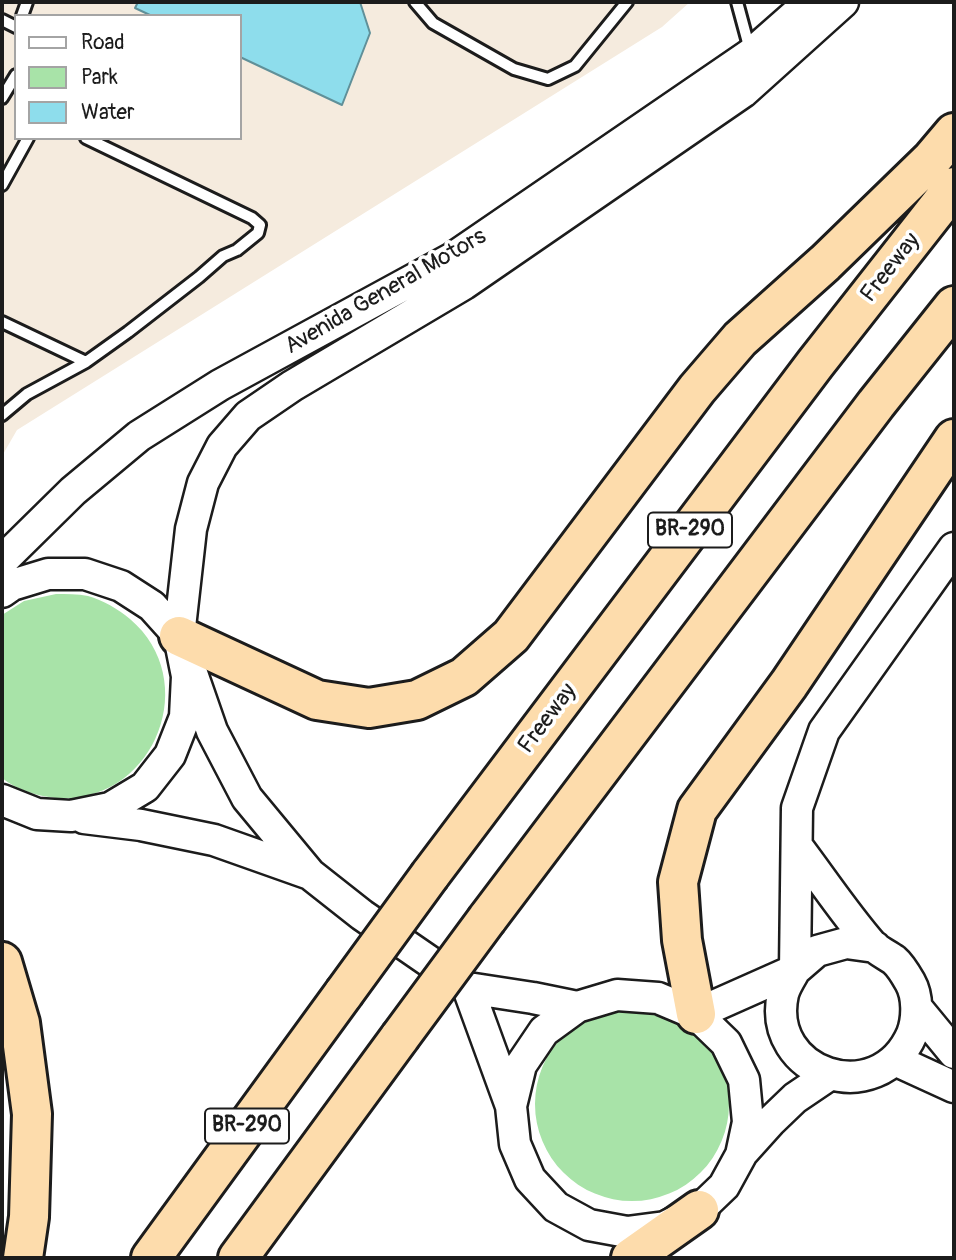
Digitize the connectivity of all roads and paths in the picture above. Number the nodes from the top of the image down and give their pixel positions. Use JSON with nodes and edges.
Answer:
{"nodes":[{"id":1,"x":415,"y":2,"type":"edge"},
{"id":2,"x":627,"y":2,"type":"edge"},
{"id":3,"x":737,"y":2,"type":"edge"},
{"id":4,"x":810,"y":2,"type":"edge"},
{"id":5,"x":843,"y":2,"type":"edge"},
{"id":6,"x":751,"y":54,"type":"junction"},
{"id":7,"x":14,"y":78,"type":"edge"},
{"id":8,"x":2,"y":98,"type":"edge"},
{"id":9,"x":954,"y":133,"type":"edge"},
{"id":10,"x":26,"y":140,"type":"edge"},
{"id":11,"x":90,"y":140,"type":"edge"},
{"id":12,"x":2,"y":185,"type":"edge"},
{"id":13,"x":954,"y":187,"type":"edge"},
{"id":14,"x":954,"y":306,"type":"edge"},
{"id":15,"x":2,"y":322,"type":"edge"},
{"id":16,"x":86,"y":362,"type":"junction"},
{"id":17,"x":2,"y":415,"type":"edge"},
{"id":18,"x":954,"y":439,"type":"edge"},
{"id":19,"x":954,"y":548,"type":"edge"},
{"id":20,"x":2,"y":563,"type":"edge"},
{"id":21,"x":2,"y":592,"type":"edge"},
{"id":22,"x":179,"y":636,"type":"junction"},
{"id":23,"x":2,"y":800,"type":"edge"},
{"id":24,"x":71,"y":816,"type":"junction"},
{"id":25,"x":797,"y":846,"type":"junction"},
{"id":26,"x":310,"y":874,"type":"junction"},
{"id":27,"x":874,"y":947,"type":"junction"},
{"id":28,"x":2,"y":962,"type":"edge"},
{"id":29,"x":795,"y":970,"type":"junction"},
{"id":30,"x":468,"y":988,"type":"junction"},
{"id":31,"x":577,"y":1007,"type":"junction"},
{"id":32,"x":917,"y":1009,"type":"junction"},
{"id":33,"x":696,"y":1014,"type":"junction"},
{"id":34,"x":954,"y":1053,"type":"edge"},
{"id":35,"x":895,"y":1060,"type":"junction"},
{"id":36,"x":829,"y":1075,"type":"junction"},
{"id":37,"x":954,"y":1087,"type":"edge"},
{"id":38,"x":511,"y":1106,"type":"junction"},
{"id":39,"x":741,"y":1155,"type":"junction"},
{"id":40,"x":699,"y":1210,"type":"junction"},
{"id":41,"x":23,"y":1258,"type":"edge"},
{"id":42,"x":151,"y":1258,"type":"edge"},
{"id":43,"x":237,"y":1258,"type":"edge"},
{"id":44,"x":631,"y":1258,"type":"edge"}],
"edges":[{"from":1,"to":2,"type":"lane"},
{"from":3,"to":6,"type":"lane"},
{"from":4,"to":6,"type":"street","name":"Avenida General Motors"},
{"from":5,"to":22,"type":"street","name":"Avenida General Motors"},
{"from":6,"to":20,"type":"street","name":"Avenida General Motors"},
{"from":7,"to":8,"type":"lane"},
{"from":9,"to":22,"type":"highway"},
{"from":10,"to":12,"type":"lane"},
{"from":11,"to":16,"type":"lane"},
{"from":13,"to":42,"type":"highway","name":"Freeway","number":"BR-290","bridge":true},
{"from":14,"to":43,"type":"highway","number":"BR-290","bridge":true},
{"from":15,"to":16,"type":"lane"},
{"from":16,"to":17,"type":"lane"},
{"from":18,"to":33,"type":"highway"},
{"from":19,"to":25,"type":"street"},
{"from":21,"to":22,"type":"street"},
{"from":22,"to":24,"type":"street"},
{"from":22,"to":26,"type":"street"},
{"from":23,"to":24,"type":"street"},
{"from":24,"to":26,"type":"street"},
{"from":25,"to":27,"type":"street"},
{"from":25,"to":29,"type":"street"},
{"from":26,"to":30,"type":"street"},
{"from":27,"to":29,"type":"street"},
{"from":27,"to":32,"type":"street"},
{"from":28,"to":41,"type":"highway"},
{"from":29,"to":33,"type":"street"},
{"from":29,"to":36,"type":"street"},
{"from":30,"to":31,"type":"street"},
{"from":30,"to":38,"type":"street"},
{"from":31,"to":33,"type":"street"},
{"from":31,"to":38,"type":"street"},
{"from":32,"to":34,"type":"street"},
{"from":32,"to":35,"type":"street"},
{"from":33,"to":39,"type":"street"},
{"from":35,"to":36,"type":"street"},
{"from":35,"to":37,"type":"street"},
{"from":36,"to":39,"type":"street"},
{"from":38,"to":40,"type":"street"},
{"from":39,"to":40,"type":"street"},
{"from":40,"to":44,"type":"highway"}]}
